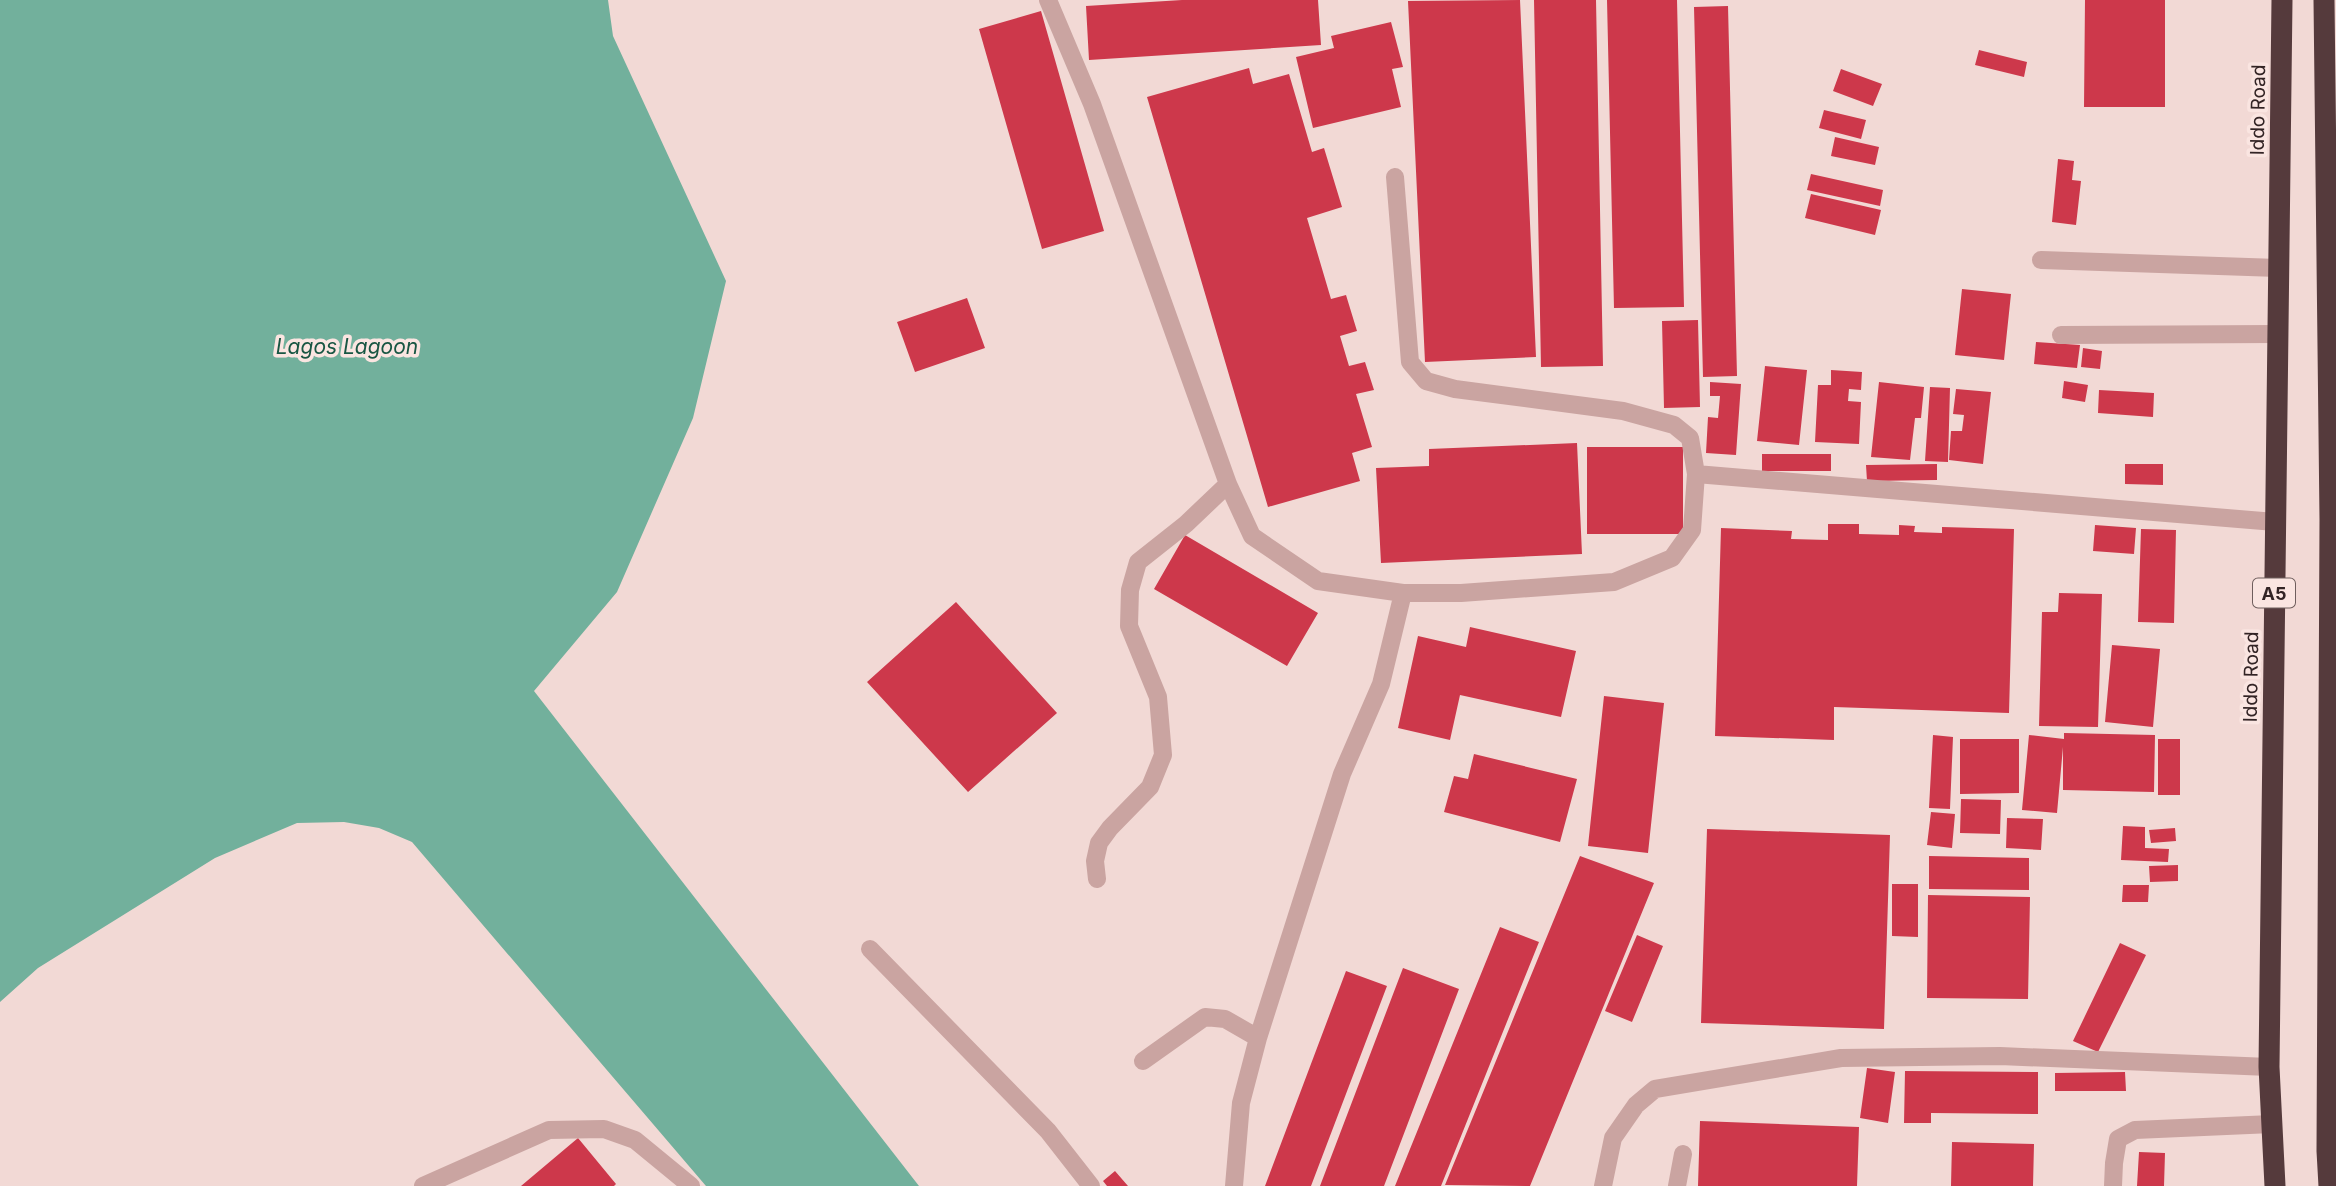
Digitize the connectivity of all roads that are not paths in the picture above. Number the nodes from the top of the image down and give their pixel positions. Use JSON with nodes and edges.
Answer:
{"nodes":[{"id":1,"x":1048,"y":0,"type":"edge"},
{"id":2,"x":2282,"y":0,"type":"edge"},
{"id":3,"x":2324,"y":0,"type":"edge"},
{"id":4,"x":2330,"y":159,"type":"edge"},
{"id":5,"x":1395,"y":177,"type":"dead end"},
{"id":6,"x":2041,"y":260,"type":"dead end"},
{"id":7,"x":2278,"y":268,"type":"junction"},
{"id":8,"x":2277,"y":334,"type":"junction"},
{"id":9,"x":2061,"y":335,"type":"dead end"},
{"id":10,"x":1696,"y":474,"type":"junction"},
{"id":11,"x":1228,"y":484,"type":"junction"},
{"id":12,"x":2275,"y":523,"type":"junction"},
{"id":13,"x":1403,"y":593,"type":"junction"},
{"id":14,"x":1097,"y":879,"type":"dead end"},
{"id":15,"x":2332,"y":903,"type":"edge"},
{"id":16,"x":870,"y":949,"type":"dead end"},
{"id":17,"x":1258,"y":1038,"type":"junction"},
{"id":18,"x":1143,"y":1061,"type":"dead end"},
{"id":19,"x":2269,"y":1067,"type":"junction"},
{"id":20,"x":2272,"y":1124,"type":"junction"},
{"id":21,"x":1683,"y":1154,"type":"dead end"},
{"id":22,"x":423,"y":1186,"type":"edge"},
{"id":23,"x":691,"y":1186,"type":"edge"},
{"id":24,"x":1091,"y":1186,"type":"edge"},
{"id":25,"x":1234,"y":1186,"type":"edge"},
{"id":26,"x":1603,"y":1186,"type":"edge"},
{"id":27,"x":1677,"y":1186,"type":"edge"},
{"id":28,"x":2113,"y":1186,"type":"edge"},
{"id":29,"x":2275,"y":1186,"type":"edge"},
{"id":30,"x":2329,"y":1186,"type":"edge"}],
"edges":[{"from":1,"to":11,"type":"street"},
{"from":2,"to":7,"type":"highway","name":"Iddo Road","number":"A5"},
{"from":3,"to":4,"type":"highway"},
{"from":4,"to":15,"type":"highway"},
{"from":5,"to":10,"type":"street"},
{"from":6,"to":7,"type":"street"},
{"from":7,"to":8,"type":"highway","name":"Iddo Road","number":"A5"},
{"from":8,"to":9,"type":"street"},
{"from":8,"to":12,"type":"highway","name":"Iddo Road","number":"A5"},
{"from":10,"to":12,"type":"street"},
{"from":10,"to":13,"type":"street"},
{"from":11,"to":13,"type":"street"},
{"from":11,"to":14,"type":"street"},
{"from":12,"to":19,"type":"highway","name":"Iddo Road","number":"A5"},
{"from":13,"to":17,"type":"street"},
{"from":15,"to":30,"type":"highway"},
{"from":16,"to":24,"type":"street"},
{"from":17,"to":18,"type":"street"},
{"from":17,"to":25,"type":"street"},
{"from":19,"to":20,"type":"highway","name":"Iddo Road","number":"A5"},
{"from":19,"to":26,"type":"street"},
{"from":20,"to":28,"type":"street"},
{"from":20,"to":29,"type":"highway","name":"Iddo Road","number":"A5"},
{"from":21,"to":27,"type":"street"},
{"from":22,"to":23,"type":"street"}]}
